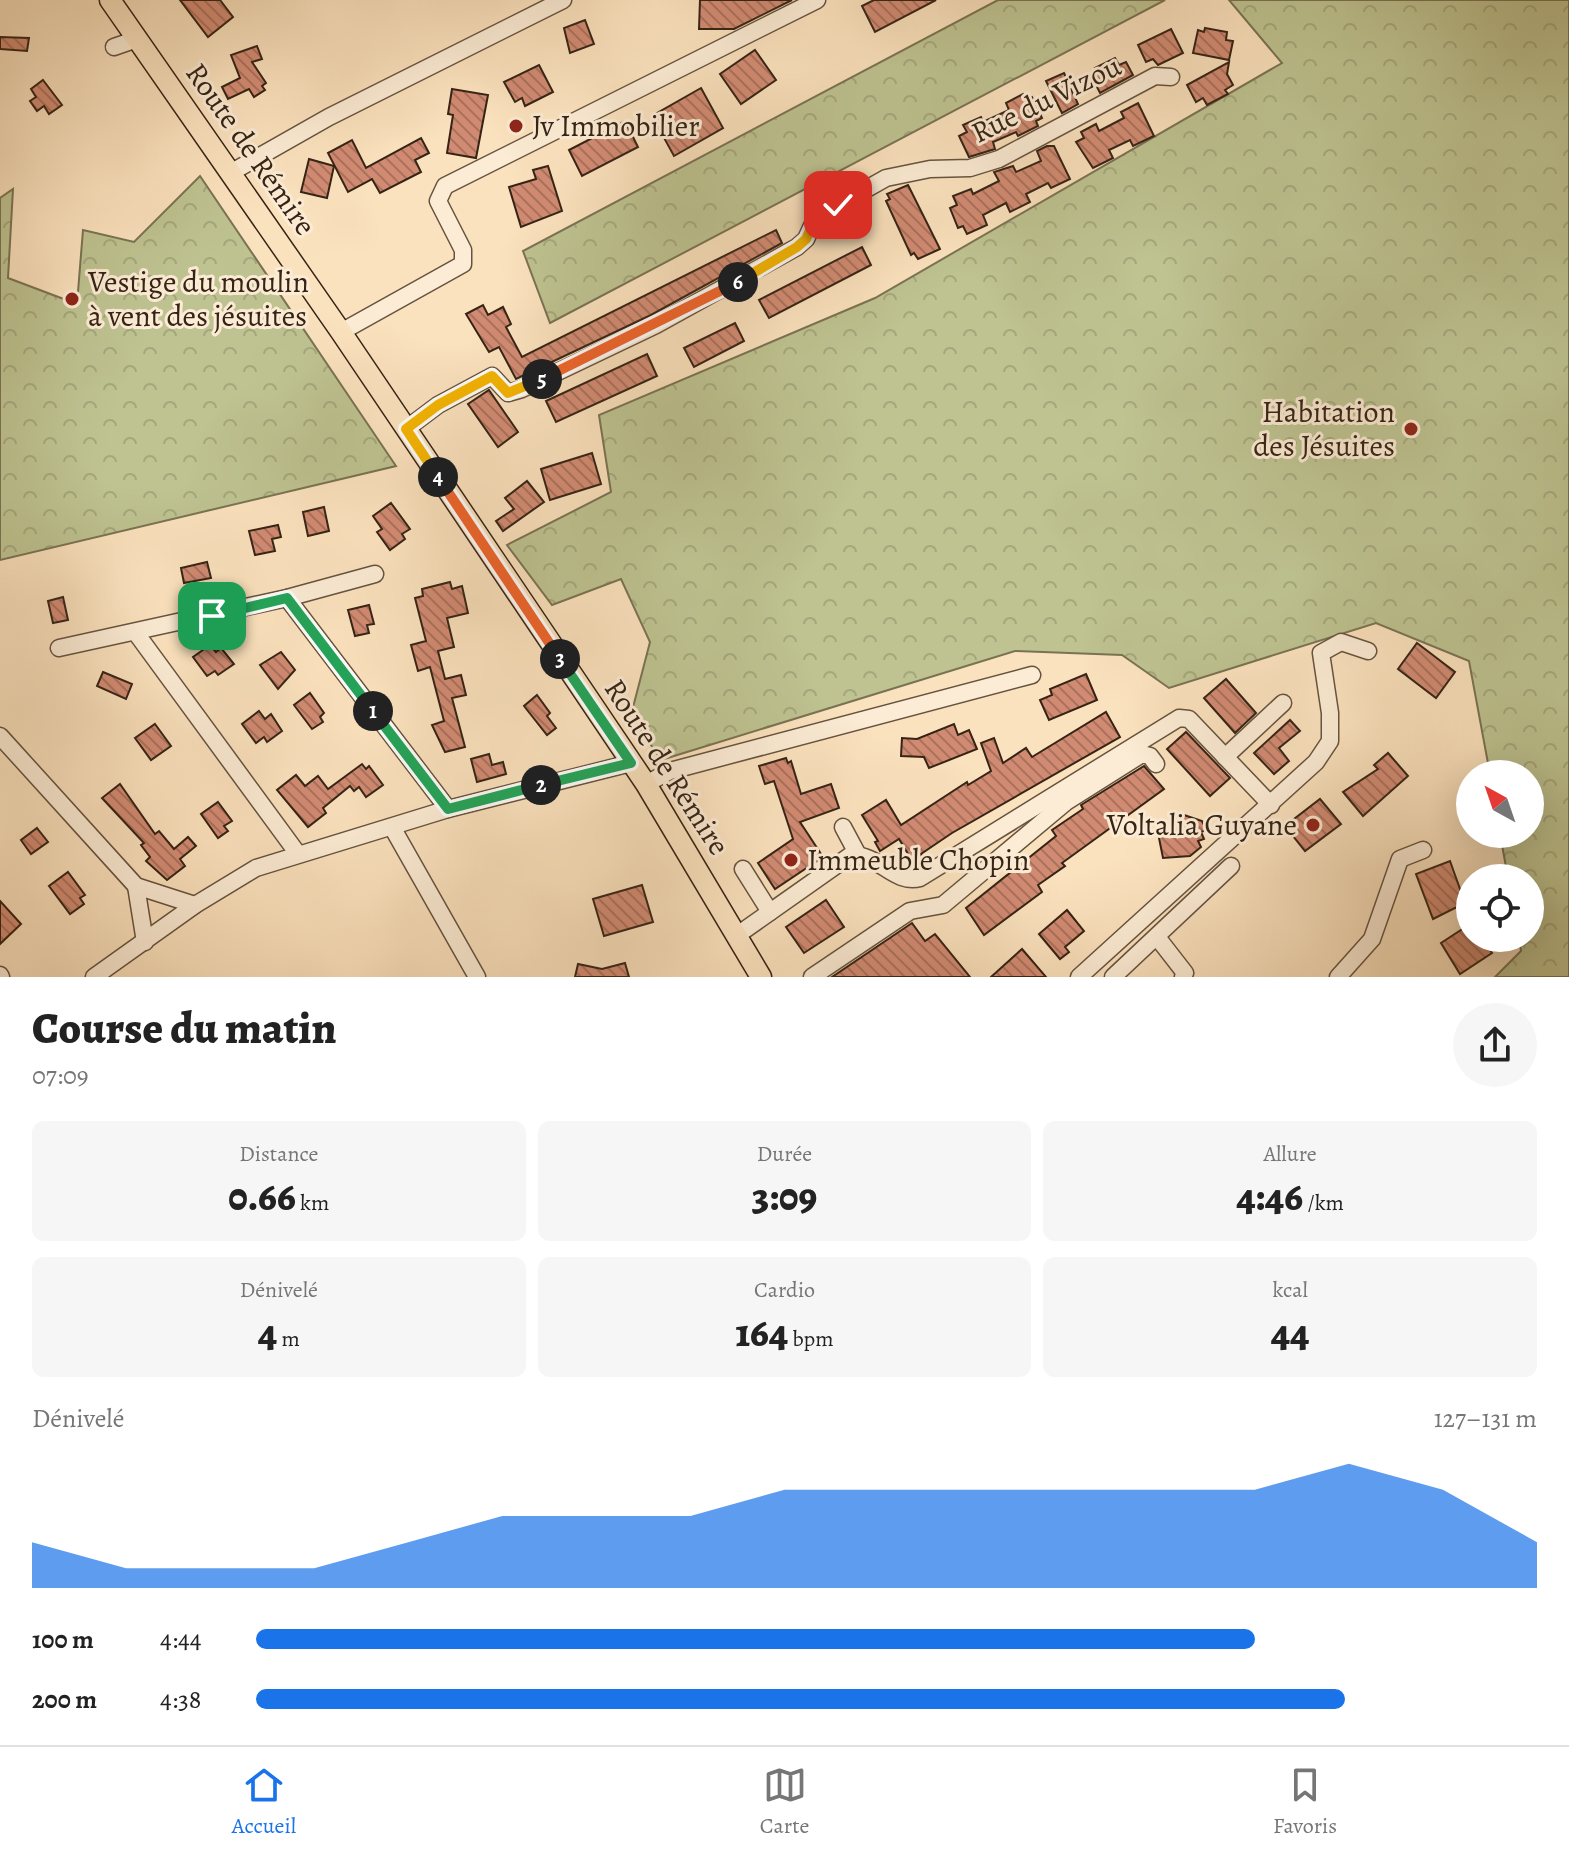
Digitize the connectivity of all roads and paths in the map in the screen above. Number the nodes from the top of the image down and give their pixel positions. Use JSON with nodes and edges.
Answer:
{"nodes":[{"id":1,"x":563,"y":0,"type":"edge"},
{"id":2,"x":817,"y":0,"type":"edge"},
{"id":3,"x":111,"y":1,"type":"edge"},
{"id":4,"x":137,"y":39,"type":"junction"},
{"id":5,"x":114,"y":47,"type":"dead end"},
{"id":6,"x":1171,"y":77,"type":"dead end"},
{"id":7,"x":232,"y":172,"type":"junction"},
{"id":8,"x":341,"y":332,"type":"junction"},
{"id":9,"x":406,"y":429,"type":"junction"},
{"id":10,"x":375,"y":574,"type":"dead end"},
{"id":11,"x":287,"y":598,"type":"junction"},
{"id":12,"x":136,"y":633,"type":"junction"},
{"id":13,"x":59,"y":648,"type":"dead end"},
{"id":14,"x":1368,"y":651,"type":"dead end"},
{"id":15,"x":1032,"y":675,"type":"dead end"},
{"id":16,"x":1283,"y":703,"type":"dead end"},
{"id":17,"x":0,"y":736,"type":"edge"},
{"id":18,"x":1225,"y":757,"type":"junction"},
{"id":19,"x":631,"y":763,"type":"junction"},
{"id":20,"x":1156,"y":764,"type":"dead end"},
{"id":21,"x":646,"y":784,"type":"junction"},
{"id":22,"x":1271,"y":805,"type":"junction"},
{"id":23,"x":448,"y":809,"type":"junction"},
{"id":24,"x":392,"y":827,"type":"junction"},
{"id":25,"x":843,"y":827,"type":"dead end"},
{"id":26,"x":1423,"y":850,"type":"dead end"},
{"id":27,"x":298,"y":854,"type":"junction"},
{"id":28,"x":858,"y":855,"type":"junction"},
{"id":29,"x":1231,"y":866,"type":"dead end"},
{"id":30,"x":743,"y":869,"type":"dead end"},
{"id":31,"x":136,"y":886,"type":"junction"},
{"id":32,"x":195,"y":905,"type":"junction"},
{"id":33,"x":770,"y":912,"type":"junction"},
{"id":34,"x":736,"y":936,"type":"junction"},
{"id":35,"x":1157,"y":937,"type":"junction"},
{"id":36,"x":145,"y":942,"type":"junction"},
{"id":37,"x":1097,"y":960,"type":"junction"},
{"id":38,"x":1342,"y":974,"type":"edge"},
{"id":39,"x":94,"y":977,"type":"edge"},
{"id":40,"x":477,"y":977,"type":"edge"},
{"id":41,"x":761,"y":977,"type":"edge"},
{"id":42,"x":812,"y":977,"type":"edge"},
{"id":43,"x":1079,"y":977,"type":"edge"},
{"id":44,"x":1114,"y":977,"type":"edge"},
{"id":45,"x":1183,"y":977,"type":"edge"}],
"edges":[{"from":1,"to":7,"type":"street"},
{"from":2,"to":8,"type":"street"},
{"from":3,"to":4,"type":"main road","name":"Route de Rémire"},
{"from":4,"to":5,"type":"street"},
{"from":4,"to":7,"type":"main road","name":"Route de Rémire"},
{"from":6,"to":9,"type":"street","name":"Rue du Vizou"},
{"from":7,"to":8,"type":"main road","name":"Route de Rémire"},
{"from":8,"to":9,"type":"main road","name":"Route de Rémire"},
{"from":9,"to":19,"type":"main road","name":"Route de Rémire"},
{"from":10,"to":11,"type":"street"},
{"from":11,"to":12,"type":"street"},
{"from":11,"to":23,"type":"street"},
{"from":12,"to":13,"type":"street"},
{"from":12,"to":27,"type":"street"},
{"from":14,"to":22,"type":"street"},
{"from":15,"to":21,"type":"street"},
{"from":16,"to":18,"type":"street"},
{"from":17,"to":31,"type":"street"},
{"from":18,"to":22,"type":"street"},
{"from":18,"to":28,"type":"street"},
{"from":19,"to":21,"type":"main road","name":"Route de Rémire"},
{"from":19,"to":23,"type":"street"},
{"from":20,"to":42,"type":"street"},
{"from":21,"to":34,"type":"main road","name":"Route de Rémire"},
{"from":22,"to":37,"type":"street"},
{"from":23,"to":24,"type":"street"},
{"from":24,"to":27,"type":"street"},
{"from":24,"to":40,"type":"street"},
{"from":25,"to":28,"type":"street"},
{"from":26,"to":38,"type":"street"},
{"from":27,"to":32,"type":"street"},
{"from":28,"to":33,"type":"street"},
{"from":29,"to":35,"type":"street"},
{"from":30,"to":33,"type":"street"},
{"from":31,"to":32,"type":"street"},
{"from":31,"to":36,"type":"street"},
{"from":32,"to":36,"type":"street"},
{"from":33,"to":34,"type":"street"},
{"from":34,"to":41,"type":"main road","name":"Route de Rémire"},
{"from":35,"to":44,"type":"street"},
{"from":35,"to":45,"type":"street"},
{"from":36,"to":39,"type":"street"},
{"from":37,"to":43,"type":"street"},
{"from":37,"to":44,"type":"street"}]}
